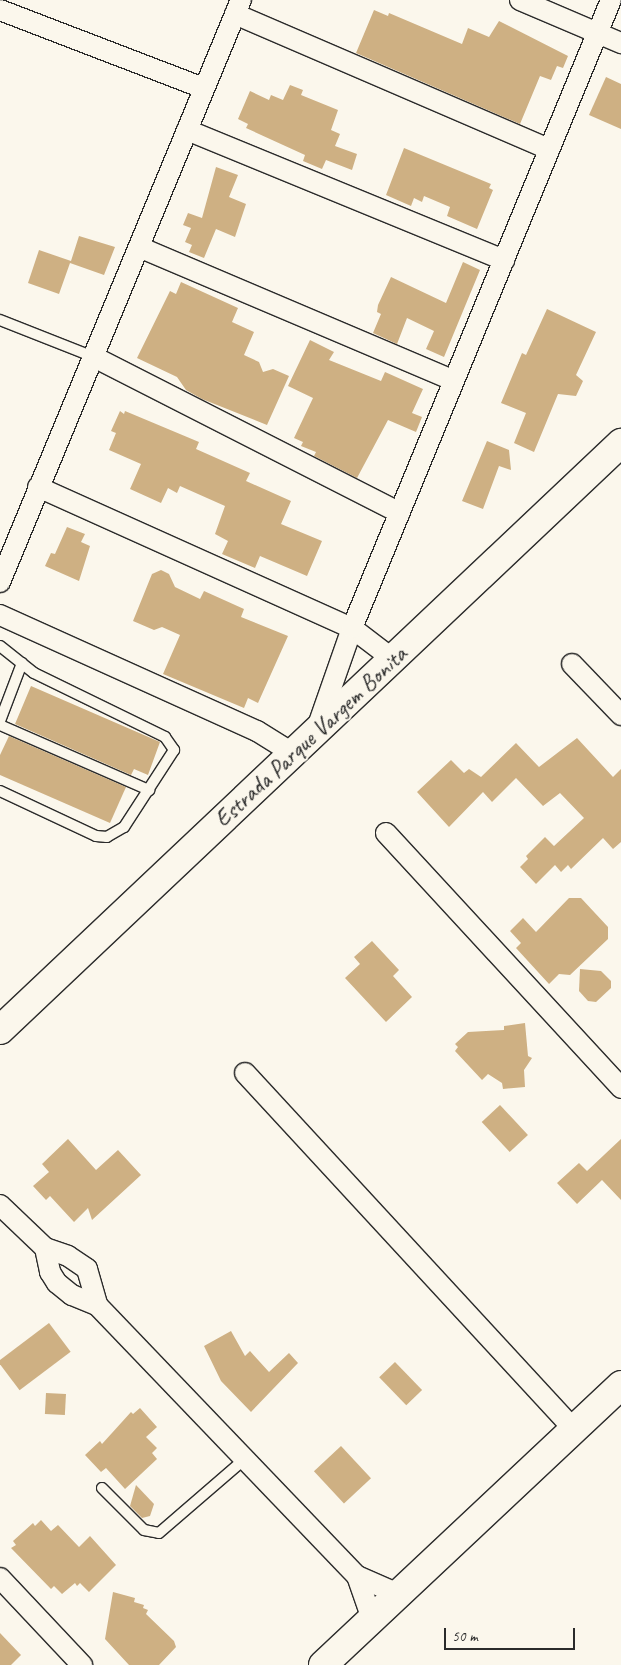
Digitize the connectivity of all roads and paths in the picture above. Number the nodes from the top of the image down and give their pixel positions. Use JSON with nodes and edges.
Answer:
{"nodes":[{"id":1,"x":520,"y":0,"type":"edge"},
{"id":2,"x":611,"y":0,"type":"edge"},
{"id":3,"x":238,"y":7,"type":"edge"},
{"id":4,"x":621,"y":7,"type":"edge"},
{"id":5,"x":0,"y":10,"type":"edge"},
{"id":6,"x":600,"y":27,"type":"junction"},
{"id":7,"x":621,"y":43,"type":"edge"},
{"id":8,"x":203,"y":88,"type":"junction"},
{"id":9,"x":188,"y":130,"type":"junction"},
{"id":10,"x":549,"y":149,"type":"junction"},
{"id":11,"x":139,"y":247,"type":"junction"},
{"id":12,"x":504,"y":260,"type":"junction"},
{"id":13,"x":0,"y":320,"type":"edge"},
{"id":14,"x":94,"y":357,"type":"junction"},
{"id":15,"x":454,"y":382,"type":"junction"},
{"id":16,"x":621,"y":443,"type":"edge"},
{"id":17,"x":38,"y":487,"type":"junction"},
{"id":18,"x":400,"y":513,"type":"junction"},
{"id":19,"x":0,"y":582,"type":"edge"},
{"id":20,"x":0,"y":614,"type":"edge"},
{"id":21,"x":352,"y":628,"type":"junction"},
{"id":22,"x":0,"y":646,"type":"edge"},
{"id":23,"x":394,"y":660,"type":"junction"},
{"id":24,"x":22,"y":664,"type":"junction"},
{"id":25,"x":572,"y":664,"type":"dead end"},
{"id":26,"x":621,"y":715,"type":"edge"},
{"id":27,"x":0,"y":723,"type":"edge"},
{"id":28,"x":314,"y":736,"type":"junction"},
{"id":29,"x":294,"y":754,"type":"junction"},
{"id":30,"x":0,"y":790,"type":"edge"},
{"id":31,"x":148,"y":790,"type":"junction"},
{"id":32,"x":386,"y":833,"type":"dead end"},
{"id":33,"x":0,"y":1030,"type":"edge"},
{"id":34,"x":245,"y":1073,"type":"dead end"},
{"id":35,"x":621,"y":1088,"type":"edge"},
{"id":36,"x":0,"y":1205,"type":"edge"},
{"id":37,"x":44,"y":1248,"type":"junction"},
{"id":38,"x":97,"y":1305,"type":"junction"},
{"id":39,"x":621,"y":1385,"type":"edge"},
{"id":40,"x":573,"y":1429,"type":"junction"},
{"id":41,"x":246,"y":1458,"type":"junction"},
{"id":42,"x":102,"y":1488,"type":"dead end"},
{"id":43,"x":357,"y":1576,"type":"junction"},
{"id":44,"x":0,"y":1578,"type":"edge"},
{"id":45,"x":396,"y":1594,"type":"junction"},
{"id":46,"x":372,"y":1619,"type":"junction"},
{"id":47,"x":82,"y":1665,"type":"edge"},
{"id":48,"x":323,"y":1665,"type":"edge"}],
"edges":[{"from":1,"to":6,"type":"street"},
{"from":2,"to":6,"type":"street"},
{"from":3,"to":8,"type":"street"},
{"from":3,"to":10,"type":"street"},
{"from":4,"to":6,"type":"street"},
{"from":5,"to":8,"type":"street"},
{"from":6,"to":7,"type":"street"},
{"from":6,"to":10,"type":"street"},
{"from":8,"to":9,"type":"street"},
{"from":9,"to":11,"type":"street"},
{"from":9,"to":12,"type":"street"},
{"from":10,"to":12,"type":"street"},
{"from":11,"to":14,"type":"street"},
{"from":11,"to":15,"type":"street"},
{"from":12,"to":15,"type":"street"},
{"from":13,"to":14,"type":"lane"},
{"from":14,"to":17,"type":"street"},
{"from":14,"to":18,"type":"street"},
{"from":15,"to":18,"type":"street"},
{"from":16,"to":23,"type":"main road","name":"Estrada Parque Vargem Bonita"},
{"from":17,"to":19,"type":"street"},
{"from":17,"to":21,"type":"street"},
{"from":18,"to":21,"type":"street"},
{"from":20,"to":29,"type":"street"},
{"from":21,"to":23,"type":"street"},
{"from":21,"to":28,"type":"street"},
{"from":22,"to":24,"type":"lane"},
{"from":23,"to":28,"type":"main road","name":"Estrada Parque Vargem Bonita"},
{"from":24,"to":27,"type":"lane"},
{"from":24,"to":31,"type":"lane"},
{"from":25,"to":26,"type":"street"},
{"from":27,"to":31,"type":"lane"},
{"from":28,"to":29,"type":"main road","name":"Estrada Parque Vargem Bonita"},
{"from":29,"to":33,"type":"main road","name":"Estrada Parque Vargem Bonita"},
{"from":30,"to":31,"type":"lane"},
{"from":32,"to":35,"type":"street"},
{"from":34,"to":40,"type":"street"},
{"from":36,"to":37,"type":"street"},
{"from":37,"to":38,"type":"street"},
{"from":37,"to":38,"type":"street"},
{"from":38,"to":41,"type":"street"},
{"from":39,"to":40,"type":"main road"},
{"from":40,"to":45,"type":"main road"},
{"from":41,"to":42,"type":"lane"},
{"from":41,"to":43,"type":"street"},
{"from":43,"to":45,"type":"street"},
{"from":43,"to":46,"type":"street"},
{"from":44,"to":47,"type":"street"},
{"from":45,"to":46,"type":"main road"},
{"from":46,"to":48,"type":"main road"}]}
